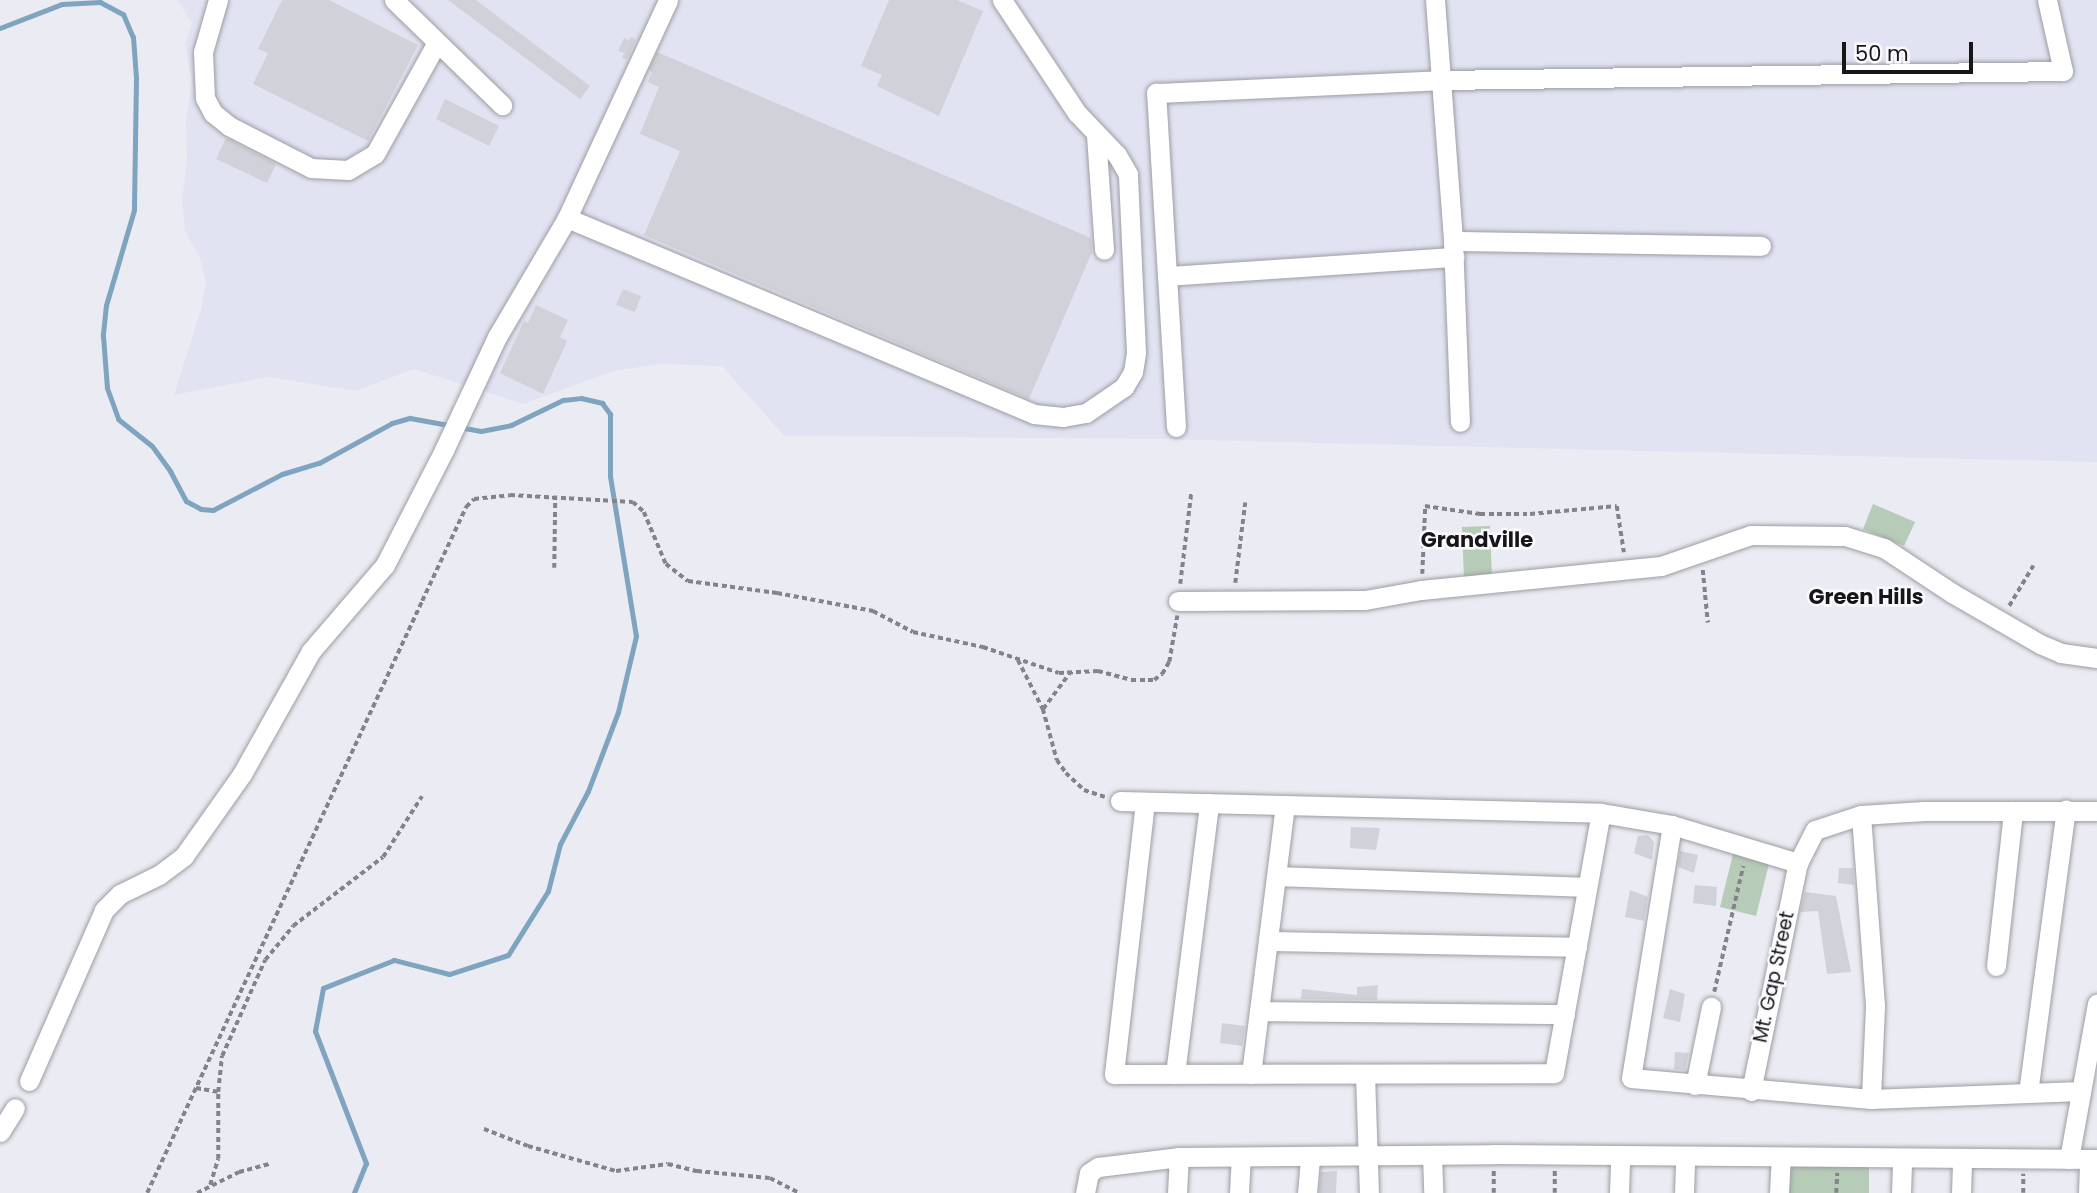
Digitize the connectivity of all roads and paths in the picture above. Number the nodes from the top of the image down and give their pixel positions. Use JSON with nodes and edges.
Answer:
{"nodes":[{"id":1,"x":218,"y":0,"type":"edge"},
{"id":2,"x":394,"y":0,"type":"edge"},
{"id":3,"x":668,"y":0,"type":"edge"},
{"id":4,"x":1435,"y":0,"type":"edge"},
{"id":5,"x":2047,"y":0,"type":"edge"},
{"id":6,"x":1006,"y":3,"type":"edge"},
{"id":7,"x":436,"y":44,"type":"junction"},
{"id":8,"x":1441,"y":80,"type":"junction"},
{"id":9,"x":502,"y":104,"type":"dead end"},
{"id":10,"x":1096,"y":135,"type":"junction"},
{"id":11,"x":567,"y":218,"type":"junction"},
{"id":12,"x":1761,"y":246,"type":"dead end"},
{"id":13,"x":1453,"y":249,"type":"junction"},
{"id":14,"x":1104,"y":250,"type":"dead end"},
{"id":15,"x":1167,"y":276,"type":"junction"},
{"id":16,"x":1460,"y":422,"type":"dead end"},
{"id":17,"x":1176,"y":427,"type":"dead end"},
{"id":18,"x":1191,"y":493,"type":"dead end"},
{"id":19,"x":555,"y":497,"type":"junction"},
{"id":20,"x":1245,"y":503,"type":"dead end"},
{"id":21,"x":1702,"y":552,"type":"junction"},
{"id":22,"x":2033,"y":566,"type":"dead end"},
{"id":23,"x":554,"y":568,"type":"dead end"},
{"id":24,"x":1627,"y":572,"type":"junction"},
{"id":25,"x":1421,"y":590,"type":"junction"},
{"id":26,"x":1233,"y":599,"type":"junction"},
{"id":27,"x":1178,"y":601,"type":"junction"},
{"id":28,"x":2001,"y":620,"type":"junction"},
{"id":29,"x":1708,"y":623,"type":"dead end"},
{"id":30,"x":2097,"y":658,"type":"edge"},
{"id":31,"x":1017,"y":659,"type":"junction"},
{"id":32,"x":1069,"y":674,"type":"junction"},
{"id":33,"x":1043,"y":709,"type":"junction"},
{"id":34,"x":422,"y":796,"type":"dead end"},
{"id":35,"x":1120,"y":801,"type":"joint"},
{"id":36,"x":1145,"y":802,"type":"junction"},
{"id":37,"x":1209,"y":803,"type":"junction"},
{"id":38,"x":1285,"y":805,"type":"junction"},
{"id":39,"x":2067,"y":810,"type":"junction"},
{"id":40,"x":2013,"y":811,"type":"junction"},
{"id":41,"x":2097,"y":811,"type":"edge"},
{"id":42,"x":1601,"y":813,"type":"junction"},
{"id":43,"x":1861,"y":815,"type":"junction"},
{"id":44,"x":1672,"y":825,"type":"junction"},
{"id":45,"x":1746,"y":854,"type":"dead end"},
{"id":46,"x":1798,"y":863,"type":"junction"},
{"id":47,"x":1276,"y":876,"type":"junction"},
{"id":48,"x":1587,"y":887,"type":"junction"},
{"id":49,"x":1268,"y":941,"type":"junction"},
{"id":50,"x":262,"y":943,"type":"junction"},
{"id":51,"x":1577,"y":947,"type":"junction"},
{"id":52,"x":271,"y":950,"type":"junction"},
{"id":53,"x":1996,"y":966,"type":"dead end"},
{"id":54,"x":254,"y":986,"type":"junction"},
{"id":55,"x":241,"y":989,"type":"junction"},
{"id":56,"x":2097,"y":1003,"type":"edge"},
{"id":57,"x":1711,"y":1007,"type":"joint"},
{"id":58,"x":1259,"y":1011,"type":"junction"},
{"id":59,"x":1565,"y":1014,"type":"junction"},
{"id":60,"x":1175,"y":1074,"type":"junction"},
{"id":61,"x":1251,"y":1074,"type":"junction"},
{"id":62,"x":1365,"y":1074,"type":"junction"},
{"id":63,"x":29,"y":1081,"type":"dead end"},
{"id":64,"x":1695,"y":1085,"type":"junction"},
{"id":65,"x":196,"y":1088,"type":"junction"},
{"id":66,"x":1751,"y":1091,"type":"junction"},
{"id":67,"x":2081,"y":1091,"type":"junction"},
{"id":68,"x":218,"y":1092,"type":"junction"},
{"id":69,"x":2028,"y":1093,"type":"junction"},
{"id":70,"x":1871,"y":1099,"type":"junction"},
{"id":71,"x":15,"y":1108,"type":"dead end"},
{"id":72,"x":484,"y":1129,"type":"dead end"},
{"id":73,"x":0,"y":1132,"type":"edge"},
{"id":74,"x":1432,"y":1155,"type":"junction"},
{"id":75,"x":1620,"y":1155,"type":"junction"},
{"id":76,"x":1310,"y":1156,"type":"junction"},
{"id":77,"x":1368,"y":1156,"type":"junction"},
{"id":78,"x":1685,"y":1156,"type":"junction"},
{"id":79,"x":1179,"y":1157,"type":"junction"},
{"id":80,"x":1241,"y":1157,"type":"junction"},
{"id":81,"x":1781,"y":1157,"type":"junction"},
{"id":82,"x":1902,"y":1158,"type":"junction"},
{"id":83,"x":1962,"y":1158,"type":"junction"},
{"id":84,"x":2085,"y":1159,"type":"edge"},
{"id":85,"x":269,"y":1164,"type":"dead end"},
{"id":86,"x":1837,"y":1164,"type":"dead end"},
{"id":87,"x":210,"y":1185,"type":"junction"},
{"id":88,"x":147,"y":1193,"type":"edge"},
{"id":89,"x":197,"y":1193,"type":"edge"},
{"id":90,"x":799,"y":1193,"type":"edge"},
{"id":91,"x":1085,"y":1193,"type":"edge"},
{"id":92,"x":1177,"y":1193,"type":"edge"},
{"id":93,"x":1239,"y":1193,"type":"edge"},
{"id":94,"x":1307,"y":1193,"type":"edge"},
{"id":95,"x":1369,"y":1193,"type":"edge"},
{"id":96,"x":1433,"y":1193,"type":"edge"},
{"id":97,"x":1619,"y":1193,"type":"edge"},
{"id":98,"x":1684,"y":1193,"type":"edge"},
{"id":99,"x":1779,"y":1193,"type":"edge"},
{"id":100,"x":1836,"y":1193,"type":"edge"},
{"id":101,"x":1901,"y":1193,"type":"edge"},
{"id":102,"x":1961,"y":1193,"type":"edge"},
{"id":103,"x":2088,"y":1193,"type":"edge"}],
"edges":[{"from":1,"to":7,"type":"street"},
{"from":2,"to":7,"type":"street"},
{"from":3,"to":11,"type":"street"},
{"from":4,"to":8,"type":"street"},
{"from":5,"to":8,"type":"street"},
{"from":6,"to":10,"type":"street"},
{"from":7,"to":9,"type":"street"},
{"from":8,"to":13,"type":"street"},
{"from":8,"to":15,"type":"street"},
{"from":10,"to":11,"type":"street"},
{"from":10,"to":14,"type":"street"},
{"from":11,"to":63,"type":"street"},
{"from":12,"to":13,"type":"street"},
{"from":13,"to":15,"type":"street"},
{"from":13,"to":16,"type":"street"},
{"from":15,"to":17,"type":"street"},
{"from":18,"to":27,"type":"path"},
{"from":19,"to":23,"type":"path"},
{"from":19,"to":31,"type":"path"},
{"from":19,"to":50,"type":"path"},
{"from":20,"to":26,"type":"path"},
{"from":21,"to":24,"type":"street"},
{"from":21,"to":28,"type":"street"},
{"from":21,"to":29,"type":"path"},
{"from":22,"to":28,"type":"path"},
{"from":24,"to":25,"type":"street"},
{"from":24,"to":25,"type":"path"},
{"from":25,"to":26,"type":"street"},
{"from":26,"to":27,"type":"street"},
{"from":27,"to":32,"type":"path"},
{"from":28,"to":30,"type":"street"},
{"from":31,"to":32,"type":"path"},
{"from":31,"to":33,"type":"path"},
{"from":32,"to":33,"type":"path"},
{"from":33,"to":35,"type":"path"},
{"from":34,"to":52,"type":"path"},
{"from":35,"to":36,"type":"street"},
{"from":36,"to":37,"type":"street"},
{"from":36,"to":60,"type":"street"},
{"from":37,"to":38,"type":"street"},
{"from":37,"to":60,"type":"street"},
{"from":38,"to":42,"type":"street"},
{"from":38,"to":47,"type":"street"},
{"from":39,"to":40,"type":"street","name":"Mt. Gap Street"},
{"from":39,"to":41,"type":"street","name":"Mt. Gap Street"},
{"from":39,"to":69,"type":"street"},
{"from":40,"to":43,"type":"street","name":"Mt. Gap Street"},
{"from":40,"to":53,"type":"street"},
{"from":42,"to":44,"type":"street"},
{"from":42,"to":48,"type":"street"},
{"from":43,"to":46,"type":"street","name":"Mt. Gap Street"},
{"from":43,"to":70,"type":"street"},
{"from":44,"to":46,"type":"street"},
{"from":44,"to":64,"type":"street"},
{"from":45,"to":57,"type":"path"},
{"from":46,"to":66,"type":"street","name":"Mt. Gap Street"},
{"from":47,"to":48,"type":"street"},
{"from":47,"to":49,"type":"street"},
{"from":48,"to":51,"type":"street"},
{"from":49,"to":51,"type":"street"},
{"from":49,"to":58,"type":"street"},
{"from":50,"to":52,"type":"path"},
{"from":50,"to":55,"type":"path"},
{"from":51,"to":59,"type":"street"},
{"from":52,"to":54,"type":"path"},
{"from":54,"to":55,"type":"path"},
{"from":54,"to":68,"type":"path"},
{"from":55,"to":65,"type":"path"},
{"from":56,"to":67,"type":"street"},
{"from":57,"to":64,"type":"street"},
{"from":58,"to":59,"type":"street"},
{"from":58,"to":61,"type":"street"},
{"from":59,"to":62,"type":"street"},
{"from":60,"to":61,"type":"street"},
{"from":61,"to":62,"type":"street"},
{"from":62,"to":77,"type":"street"},
{"from":64,"to":66,"type":"street"},
{"from":65,"to":68,"type":"path"},
{"from":65,"to":88,"type":"path"},
{"from":66,"to":70,"type":"street"},
{"from":67,"to":69,"type":"street"},
{"from":67,"to":84,"type":"street"},
{"from":68,"to":87,"type":"path"},
{"from":69,"to":70,"type":"street"},
{"from":71,"to":73,"type":"street"},
{"from":72,"to":90,"type":"path"},
{"from":74,"to":75,"type":"street"},
{"from":74,"to":77,"type":"street"},
{"from":74,"to":96,"type":"street"},
{"from":75,"to":78,"type":"street"},
{"from":75,"to":97,"type":"street"},
{"from":76,"to":77,"type":"street"},
{"from":76,"to":80,"type":"street"},
{"from":76,"to":94,"type":"street"},
{"from":77,"to":95,"type":"street"},
{"from":78,"to":81,"type":"street"},
{"from":78,"to":98,"type":"street"},
{"from":79,"to":80,"type":"street"},
{"from":79,"to":91,"type":"street"},
{"from":79,"to":92,"type":"street"},
{"from":80,"to":93,"type":"street"},
{"from":81,"to":82,"type":"street"},
{"from":81,"to":99,"type":"street"},
{"from":82,"to":83,"type":"street"},
{"from":82,"to":101,"type":"street"},
{"from":83,"to":84,"type":"street"},
{"from":83,"to":102,"type":"street"},
{"from":84,"to":103,"type":"street"},
{"from":85,"to":87,"type":"path"},
{"from":86,"to":100,"type":"path"},
{"from":87,"to":89,"type":"path"}]}
